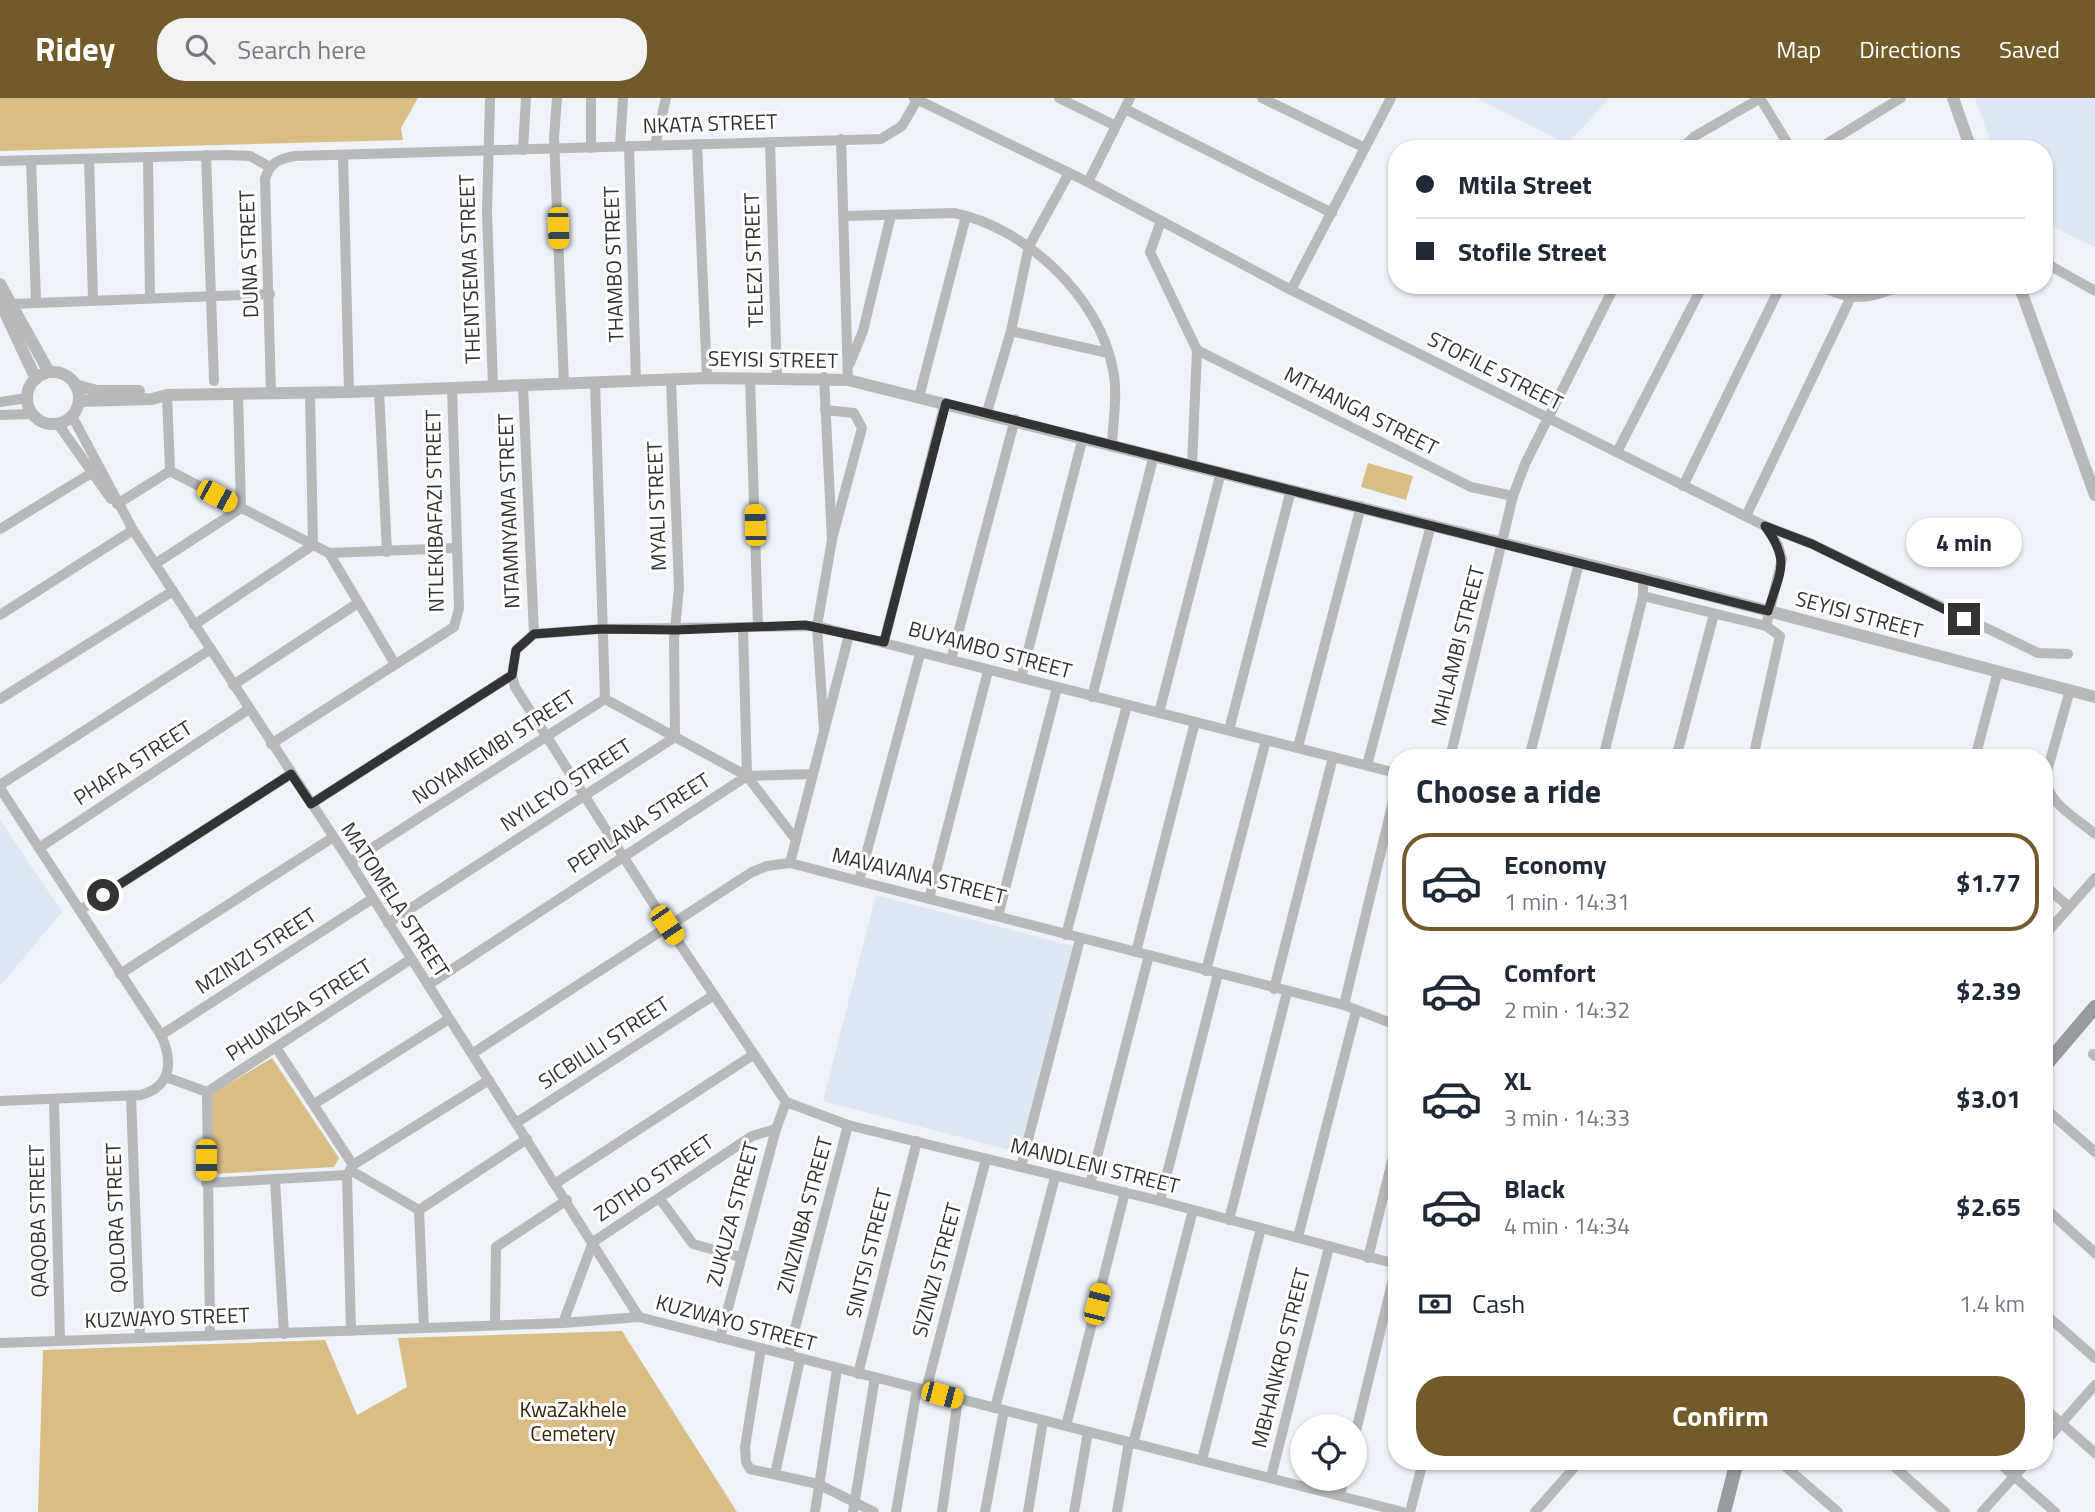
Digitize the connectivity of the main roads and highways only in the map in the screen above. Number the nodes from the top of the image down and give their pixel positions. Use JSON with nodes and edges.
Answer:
{"nodes":[{"id":1,"x":2095,"y":1007,"type":"edge"},
{"id":2,"x":2053,"y":1056,"type":"edge"},
{"id":3,"x":1735,"y":1470,"type":"edge"},
{"id":4,"x":1724,"y":1512,"type":"edge"}],
"edges":[{"from":1,"to":2,"type":"main road"},
{"from":3,"to":4,"type":"main road"}]}
